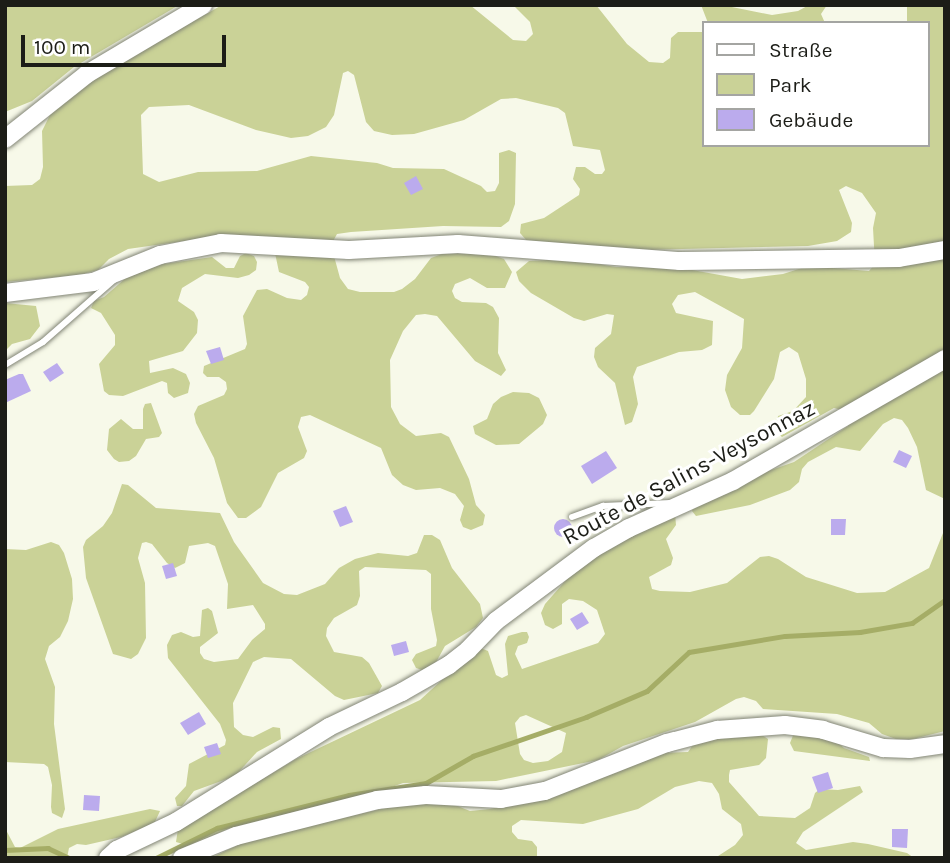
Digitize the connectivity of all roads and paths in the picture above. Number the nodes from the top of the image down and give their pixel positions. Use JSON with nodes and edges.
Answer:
{"nodes":[{"id":1,"x":203,"y":5,"type":"edge"},
{"id":2,"x":5,"y":139,"type":"edge"},
{"id":3,"x":945,"y":250,"type":"edge"},
{"id":4,"x":116,"y":274,"type":"junction"},
{"id":5,"x":5,"y":293,"type":"edge"},
{"id":6,"x":945,"y":359,"type":"edge"},
{"id":7,"x":5,"y":365,"type":"edge"},
{"id":8,"x":680,"y":506,"type":"junction"},
{"id":9,"x":572,"y":517,"type":"dead end"},
{"id":10,"x":945,"y":744,"type":"edge"},
{"id":11,"x":108,"y":858,"type":"edge"},
{"id":12,"x":182,"y":858,"type":"edge"}],
"edges":[{"from":1,"to":2,"type":"street"},
{"from":3,"to":4,"type":"street"},
{"from":4,"to":5,"type":"street"},
{"from":4,"to":7,"type":"lane"},
{"from":6,"to":8,"type":"street","name":"Route de Salins-Veysonnaz"},
{"from":8,"to":9,"type":"lane"},
{"from":8,"to":11,"type":"street","name":"Route de Salins-Veysonnaz"},
{"from":10,"to":12,"type":"street"}]}
